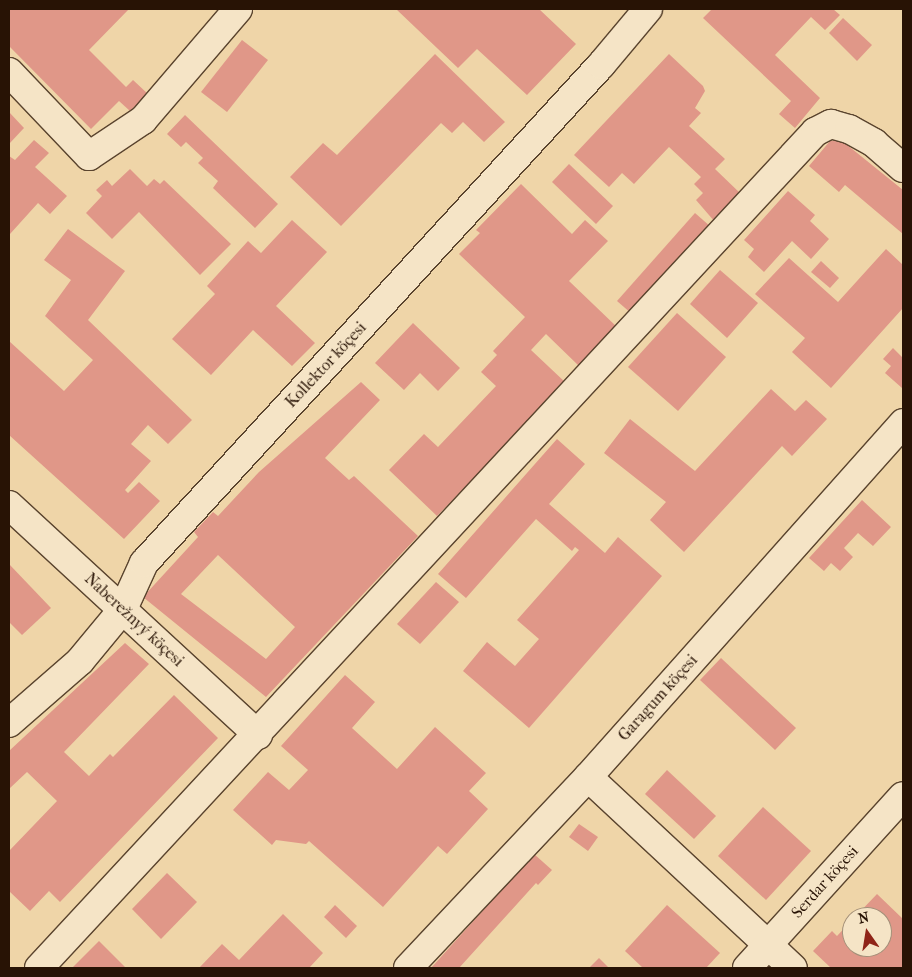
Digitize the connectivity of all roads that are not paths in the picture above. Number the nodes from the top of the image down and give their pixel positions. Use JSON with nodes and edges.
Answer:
{"nodes":[{"id":1,"x":238,"y":9,"type":"edge"},
{"id":2,"x":648,"y":9,"type":"edge"},
{"id":3,"x":9,"y":72,"type":"edge"},
{"id":4,"x":903,"y":168,"type":"edge"},
{"id":5,"x":903,"y":423,"type":"edge"},
{"id":6,"x":9,"y":505,"type":"edge"},
{"id":7,"x":123,"y":609,"type":"junction"},
{"id":8,"x":9,"y":723,"type":"edge"},
{"id":9,"x":258,"y":735,"type":"junction"},
{"id":10,"x":588,"y":777,"type":"junction"},
{"id":11,"x":903,"y":796,"type":"edge"},
{"id":12,"x":768,"y":945,"type":"junction"},
{"id":13,"x":39,"y":968,"type":"edge"},
{"id":14,"x":408,"y":968,"type":"edge"},
{"id":15,"x":747,"y":968,"type":"edge"},
{"id":16,"x":793,"y":968,"type":"edge"}],
"edges":[{"from":1,"to":3,"type":"street"},
{"from":2,"to":7,"type":"street","name":"Kollektor köçesi"},
{"from":4,"to":9,"type":"street"},
{"from":5,"to":10,"type":"street","name":"Garagum köçesi"},
{"from":6,"to":7,"type":"street","name":"Naberežnyý köçesi"},
{"from":7,"to":8,"type":"street","name":"Kollektor köçesi"},
{"from":7,"to":9,"type":"street","name":"Naberežnyý köçesi"},
{"from":9,"to":13,"type":"street"},
{"from":10,"to":12,"type":"street"},
{"from":10,"to":14,"type":"street","name":"Garagum köçesi"},
{"from":11,"to":12,"type":"street","name":"Serdar köçesi"},
{"from":12,"to":15,"type":"street","name":"Serdar köçesi"},
{"from":12,"to":16,"type":"street"}]}
